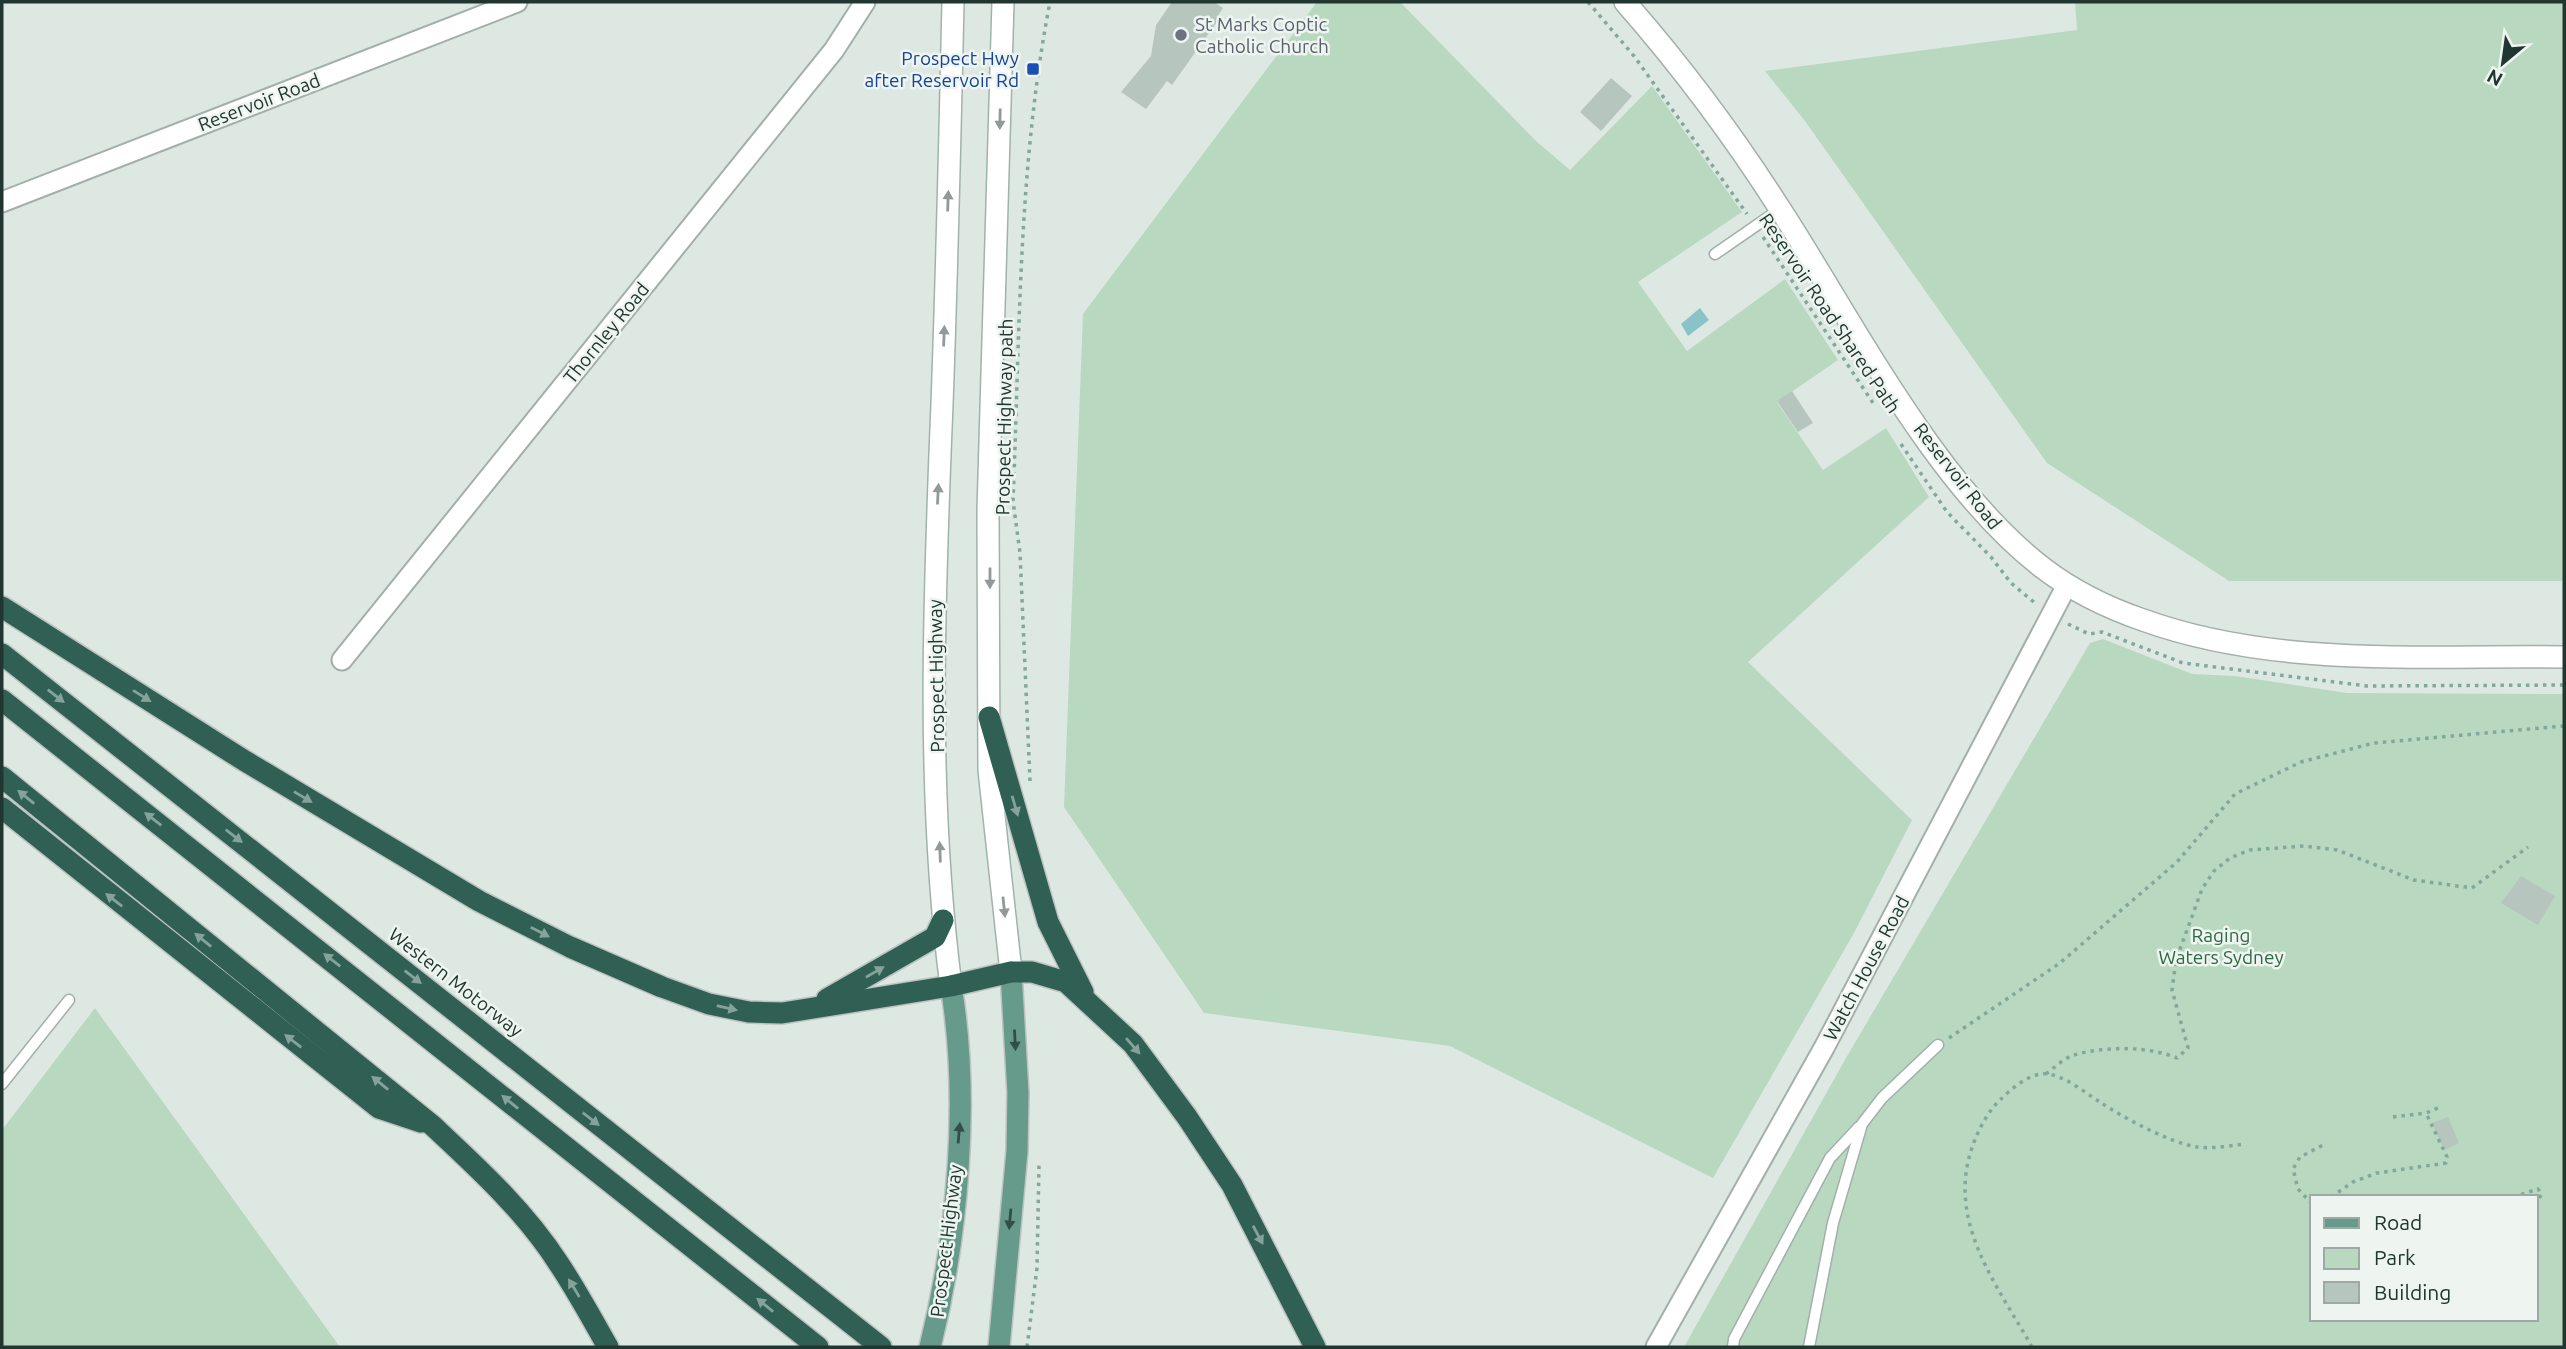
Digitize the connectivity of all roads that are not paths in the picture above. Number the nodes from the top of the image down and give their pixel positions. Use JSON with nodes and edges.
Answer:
{"nodes":[{"id":1,"x":517,"y":2,"type":"edge"},
{"id":2,"x":865,"y":2,"type":"edge"},
{"id":3,"x":953,"y":2,"type":"edge"},
{"id":4,"x":1003,"y":2,"type":"edge"},
{"id":5,"x":1625,"y":2,"type":"edge"},
{"id":6,"x":2,"y":202,"type":"edge"},
{"id":7,"x":1781,"y":209,"type":"junction"},
{"id":8,"x":1715,"y":254,"type":"dead end"},
{"id":9,"x":2067,"y":585,"type":"junction"},
{"id":10,"x":2,"y":607,"type":"edge"},
{"id":11,"x":2,"y":654,"type":"edge"},
{"id":12,"x":2564,"y":657,"type":"edge"},
{"id":13,"x":342,"y":660,"type":"dead end"},
{"id":14,"x":2,"y":700,"type":"edge"},
{"id":15,"x":989,"y":717,"type":"junction"},
{"id":16,"x":2,"y":777,"type":"edge"},
{"id":17,"x":2,"y":808,"type":"edge"},
{"id":18,"x":943,"y":920,"type":"junction"},
{"id":19,"x":1011,"y":972,"type":"junction"},
{"id":20,"x":951,"y":986,"type":"junction"},
{"id":21,"x":1085,"y":997,"type":"junction"},
{"id":22,"x":69,"y":1000,"type":"dead end"},
{"id":23,"x":816,"y":1006,"type":"junction"},
{"id":24,"x":1938,"y":1045,"type":"road end"},
{"id":25,"x":2,"y":1084,"type":"edge"},
{"id":26,"x":1862,"y":1124,"type":"junction"},
{"id":27,"x":433,"y":1126,"type":"junction"},
{"id":28,"x":608,"y":1347,"type":"edge"},
{"id":29,"x":818,"y":1347,"type":"edge"},
{"id":30,"x":881,"y":1347,"type":"edge"},
{"id":31,"x":930,"y":1347,"type":"edge"},
{"id":32,"x":999,"y":1347,"type":"edge"},
{"id":33,"x":1315,"y":1347,"type":"edge"},
{"id":34,"x":1657,"y":1347,"type":"edge"},
{"id":35,"x":1733,"y":1347,"type":"edge"},
{"id":36,"x":1809,"y":1347,"type":"edge"}],
"edges":[{"from":1,"to":6,"type":"street","name":"Reservoir Road"},
{"from":2,"to":13,"type":"street","name":"Thornley Road"},
{"from":18,"to":3,"type":"main road","name":"Prospect Highway","one_way":true},
{"from":4,"to":15,"type":"main road","one_way":true},
{"from":5,"to":7,"type":"main road","name":"Reservoir Road"},
{"from":7,"to":8,"type":"lane"},
{"from":7,"to":9,"type":"main road","name":"Reservoir Road"},
{"from":9,"to":12,"type":"main road","name":"Reservoir Road"},
{"from":9,"to":34,"type":"street","name":"Watch House Road"},
{"from":10,"to":23,"type":"highway","one_way":true},
{"from":11,"to":30,"type":"highway","name":"Western Motorway","one_way":true},
{"from":29,"to":14,"type":"highway","one_way":true},
{"from":15,"to":19,"type":"main road","one_way":true},
{"from":15,"to":21,"type":"highway","one_way":true},
{"from":27,"to":16,"type":"highway","one_way":true},
{"from":27,"to":17,"type":"highway","one_way":true},
{"from":18,"to":20,"type":"main road","name":"Prospect Highway"},
{"from":23,"to":18,"type":"highway","one_way":true},
{"from":19,"to":20,"type":"highway"},
{"from":19,"to":21,"type":"highway"},
{"from":19,"to":32,"type":"main road","one_way":true},
{"from":20,"to":23,"type":"highway"},
{"from":31,"to":20,"type":"main road","name":"Prospect Highway","one_way":true},
{"from":21,"to":33,"type":"highway","one_way":true},
{"from":22,"to":25,"type":"lane"},
{"from":24,"to":26,"type":"lane"},
{"from":26,"to":35,"type":"lane"},
{"from":26,"to":36,"type":"lane"},
{"from":28,"to":27,"type":"highway","one_way":true}]}
